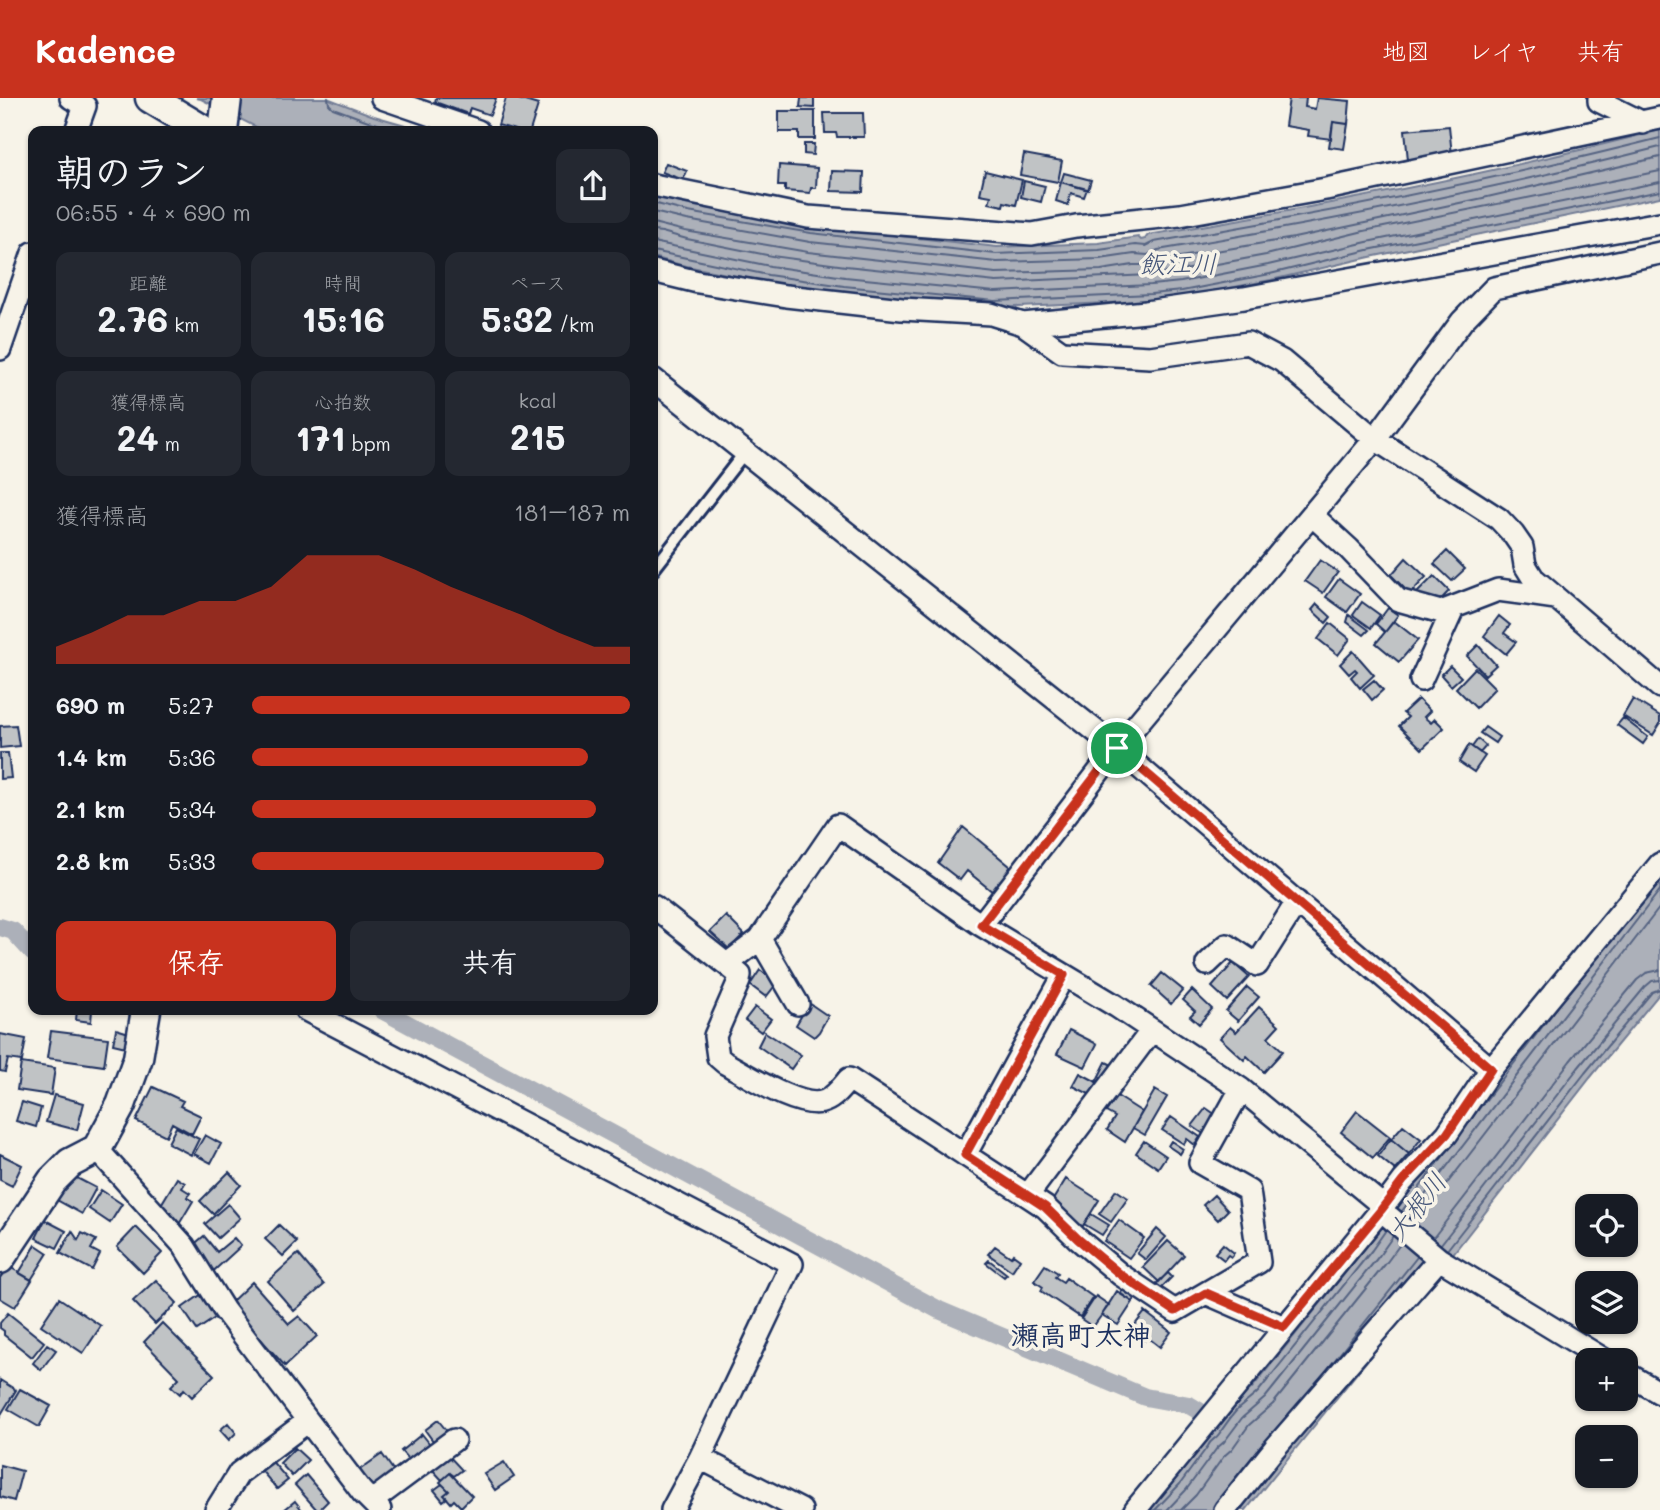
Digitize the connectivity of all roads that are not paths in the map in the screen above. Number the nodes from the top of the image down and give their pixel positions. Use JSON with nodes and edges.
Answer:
{"nodes":[{"id":1,"x":71,"y":98,"type":"edge"},
{"id":2,"x":150,"y":98,"type":"edge"},
{"id":3,"x":227,"y":98,"type":"edge"},
{"id":4,"x":382,"y":98,"type":"edge"},
{"id":5,"x":1599,"y":98,"type":"edge"},
{"id":6,"x":1652,"y":120,"type":"edge"},
{"id":7,"x":78,"y":126,"type":"edge"},
{"id":8,"x":197,"y":126,"type":"edge"},
{"id":9,"x":224,"y":126,"type":"edge"},
{"id":10,"x":463,"y":126,"type":"edge"},
{"id":11,"x":658,"y":186,"type":"edge"},
{"id":12,"x":1660,"y":223,"type":"edge"},
{"id":13,"x":1660,"y":253,"type":"edge"},
{"id":14,"x":28,"y":268,"type":"edge"},
{"id":15,"x":658,"y":272,"type":"edge"},
{"id":16,"x":1023,"y":324,"type":"junction"},
{"id":17,"x":0,"y":349,"type":"edge"},
{"id":18,"x":658,"y":383,"type":"edge"},
{"id":19,"x":1375,"y":439,"type":"junction"},
{"id":20,"x":745,"y":452,"type":"junction"},
{"id":21,"x":1312,"y":515,"type":"junction"},
{"id":22,"x":658,"y":564,"type":"edge"},
{"id":23,"x":1558,"y":599,"type":"junction"},
{"id":24,"x":1454,"y":607,"type":"junction"},
{"id":25,"x":1421,"y":680,"type":"dead end"},
{"id":26,"x":1660,"y":687,"type":"edge"},
{"id":27,"x":1117,"y":748,"type":"junction"},
{"id":28,"x":1660,"y":864,"type":"edge"},
{"id":29,"x":1297,"y":902,"type":"junction"},
{"id":30,"x":658,"y":910,"type":"edge"},
{"id":31,"x":981,"y":925,"type":"junction"},
{"id":32,"x":760,"y":939,"type":"junction"},
{"id":33,"x":727,"y":964,"type":"junction"},
{"id":34,"x":1207,"y":964,"type":"dead end"},
{"id":35,"x":1064,"y":975,"type":"junction"},
{"id":36,"x":798,"y":1004,"type":"dead end"},
{"id":37,"x":145,"y":1015,"type":"edge"},
{"id":38,"x":316,"y":1015,"type":"edge"},
{"id":39,"x":1152,"y":1030,"type":"junction"},
{"id":40,"x":1491,"y":1069,"type":"junction"},
{"id":41,"x":1241,"y":1089,"type":"junction"},
{"id":42,"x":97,"y":1149,"type":"junction"},
{"id":43,"x":965,"y":1155,"type":"junction"},
{"id":44,"x":1028,"y":1195,"type":"junction"},
{"id":45,"x":1381,"y":1210,"type":"junction"},
{"id":46,"x":0,"y":1259,"type":"edge"},
{"id":47,"x":1439,"y":1259,"type":"junction"},
{"id":48,"x":1206,"y":1293,"type":"junction"},
{"id":49,"x":1284,"y":1327,"type":"junction"},
{"id":50,"x":1585,"y":1348,"type":"edge"},
{"id":51,"x":1638,"y":1380,"type":"edge"},
{"id":52,"x":1660,"y":1393,"type":"edge"},
{"id":53,"x":308,"y":1421,"type":"junction"},
{"id":54,"x":454,"y":1440,"type":"dead end"},
{"id":55,"x":700,"y":1458,"type":"junction"},
{"id":56,"x":376,"y":1506,"type":"edge"},
{"id":57,"x":216,"y":1510,"type":"edge"},
{"id":58,"x":671,"y":1510,"type":"edge"},
{"id":59,"x":801,"y":1510,"type":"edge"},
{"id":60,"x":1135,"y":1510,"type":"edge"},
{"id":61,"x":1225,"y":1510,"type":"edge"}],
"edges":[{"from":1,"to":7,"type":"street"},
{"from":2,"to":8,"type":"main road"},
{"from":3,"to":9,"type":"main road"},
{"from":4,"to":10,"type":"street"},
{"from":5,"to":6,"type":"street"},
{"from":6,"to":11,"type":"street"},
{"from":12,"to":16,"type":"street"},
{"from":13,"to":19,"type":"street"},
{"from":14,"to":17,"type":"street"},
{"from":15,"to":16,"type":"street"},
{"from":16,"to":19,"type":"street"},
{"from":18,"to":20,"type":"street"},
{"from":19,"to":21,"type":"street"},
{"from":19,"to":23,"type":"street"},
{"from":20,"to":22,"type":"lane"},
{"from":20,"to":27,"type":"street"},
{"from":21,"to":24,"type":"street"},
{"from":21,"to":27,"type":"street"},
{"from":23,"to":24,"type":"street"},
{"from":23,"to":26,"type":"street"},
{"from":24,"to":25,"type":"street"},
{"from":27,"to":29,"type":"street"},
{"from":27,"to":31,"type":"street"},
{"from":28,"to":40,"type":"street"},
{"from":29,"to":34,"type":"street"},
{"from":29,"to":40,"type":"street"},
{"from":30,"to":33,"type":"street"},
{"from":31,"to":32,"type":"street"},
{"from":31,"to":35,"type":"street"},
{"from":32,"to":33,"type":"street"},
{"from":32,"to":36,"type":"street"},
{"from":33,"to":43,"type":"street"},
{"from":35,"to":39,"type":"street"},
{"from":35,"to":43,"type":"street"},
{"from":37,"to":42,"type":"main road"},
{"from":38,"to":55,"type":"street"},
{"from":39,"to":41,"type":"street"},
{"from":39,"to":44,"type":"street"},
{"from":40,"to":45,"type":"street"},
{"from":41,"to":45,"type":"street"},
{"from":41,"to":48,"type":"street"},
{"from":42,"to":46,"type":"main road"},
{"from":42,"to":53,"type":"street"},
{"from":43,"to":44,"type":"street"},
{"from":44,"to":48,"type":"street"},
{"from":45,"to":47,"type":"street"},
{"from":45,"to":49,"type":"street"},
{"from":47,"to":50,"type":"street"},
{"from":47,"to":61,"type":"street"},
{"from":48,"to":49,"type":"street"},
{"from":49,"to":60,"type":"street"},
{"from":51,"to":52,"type":"street"},
{"from":53,"to":56,"type":"street"},
{"from":53,"to":57,"type":"street"},
{"from":54,"to":56,"type":"street"},
{"from":55,"to":58,"type":"street"},
{"from":55,"to":59,"type":"street"}]}
